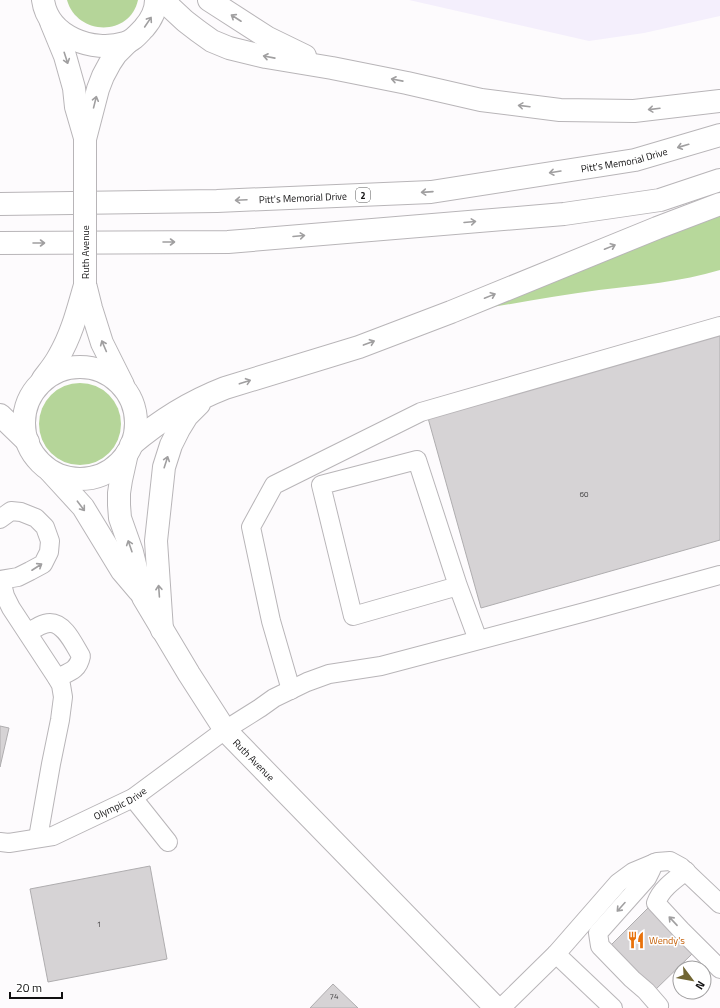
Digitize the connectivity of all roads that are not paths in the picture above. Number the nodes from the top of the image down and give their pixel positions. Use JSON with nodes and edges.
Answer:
{"nodes":[{"id":1,"x":43,"y":0,"type":"edge"},
{"id":2,"x":156,"y":0,"type":"edge"},
{"id":3,"x":165,"y":0,"type":"edge"},
{"id":4,"x":209,"y":0,"type":"edge"},
{"id":5,"x":51,"y":22,"type":"junction"},
{"id":6,"x":127,"y":43,"type":"junction"},
{"id":7,"x":332,"y":68,"type":"junction"},
{"id":8,"x":720,"y":100,"type":"edge"},
{"id":9,"x":720,"y":135,"type":"edge"},
{"id":10,"x":85,"y":147,"type":"junction"},
{"id":11,"x":720,"y":180,"type":"edge"},
{"id":12,"x":0,"y":204,"type":"edge"},
{"id":13,"x":720,"y":204,"type":"edge"},
{"id":14,"x":0,"y":243,"type":"edge"},
{"id":15,"x":85,"y":284,"type":"junction"},
{"id":16,"x":720,"y":326,"type":"edge"},
{"id":17,"x":44,"y":379,"type":"junction"},
{"id":18,"x":127,"y":393,"type":"junction"},
{"id":19,"x":208,"y":395,"type":"junction"},
{"id":20,"x":0,"y":415,"type":"edge"},
{"id":21,"x":28,"y":442,"type":"junction"},
{"id":22,"x":129,"y":449,"type":"junction"},
{"id":23,"x":46,"y":467,"type":"junction"},
{"id":24,"x":0,"y":519,"type":"edge"},
{"id":25,"x":720,"y":575,"type":"edge"},
{"id":26,"x":0,"y":580,"type":"edge"},
{"id":27,"x":458,"y":586,"type":"junction"},
{"id":28,"x":143,"y":597,"type":"junction"},
{"id":29,"x":162,"y":630,"type":"junction"},
{"id":30,"x":28,"y":633,"type":"junction"},
{"id":31,"x":478,"y":640,"type":"junction"},
{"id":32,"x":57,"y":678,"type":"junction"},
{"id":33,"x":291,"y":690,"type":"junction"},
{"id":34,"x":226,"y":730,"type":"junction"},
{"id":35,"x":132,"y":798,"type":"junction"},
{"id":36,"x":38,"y":838,"type":"junction"},
{"id":37,"x":0,"y":842,"type":"edge"},
{"id":38,"x":168,"y":842,"type":"dead end"},
{"id":39,"x":650,"y":870,"type":"junction"},
{"id":40,"x":686,"y":871,"type":"junction"},
{"id":41,"x":720,"y":904,"type":"edge"},
{"id":42,"x":556,"y":954,"type":"junction"},
{"id":43,"x":720,"y":969,"type":"edge"},
{"id":44,"x":496,"y":1008,"type":"edge"},
{"id":45,"x":501,"y":1008,"type":"edge"},
{"id":46,"x":613,"y":1008,"type":"edge"},
{"id":47,"x":658,"y":1008,"type":"edge"}],
"edges":[{"from":1,"to":5,"type":"main road"},
{"from":6,"to":2,"type":"main road","one_way":true},
{"from":7,"to":3,"type":"main road","one_way":true},
{"from":7,"to":4,"type":"main road","one_way":true},
{"from":5,"to":6,"type":"main road"},
{"from":5,"to":10,"type":"main road","one_way":true},
{"from":10,"to":6,"type":"main road","one_way":true},
{"from":8,"to":7,"type":"main road","one_way":true},
{"from":9,"to":12,"type":"main road","name":"Pitt's Memorial Drive","number":"2","one_way":true},
{"from":10,"to":15,"type":"main road","name":"Ruth Avenue","bridge":true},
{"from":14,"to":11,"type":"main road","one_way":true},
{"from":19,"to":13,"type":"main road","one_way":true},
{"from":15,"to":17,"type":"main road","name":"Ruth Avenue"},
{"from":18,"to":15,"type":"main road","one_way":true},
{"from":16,"to":33,"type":"street"},
{"from":17,"to":18,"type":"main road"},
{"from":17,"to":21,"type":"main road"},
{"from":18,"to":22,"type":"main road"},
{"from":19,"to":22,"type":"main road"},
{"from":29,"to":19,"type":"main road","one_way":true},
{"from":20,"to":21,"type":"main road"},
{"from":21,"to":23,"type":"main road"},
{"from":22,"to":23,"type":"main road"},
{"from":28,"to":22,"type":"main road","name":"Ruth Avenue","one_way":true},
{"from":23,"to":28,"type":"main road","one_way":true},
{"from":26,"to":24,"type":"street","one_way":true},
{"from":25,"to":31,"type":"street","name":"Olympic Drive"},
{"from":26,"to":30,"type":"street"},
{"from":27,"to":27,"type":"street"},
{"from":27,"to":31,"type":"street"},
{"from":28,"to":29,"type":"main road","name":"Ruth Avenue"},
{"from":29,"to":34,"type":"main road","name":"Ruth Avenue"},
{"from":30,"to":32,"type":"street"},
{"from":30,"to":32,"type":"street"},
{"from":31,"to":33,"type":"street","name":"Olympic Drive"},
{"from":32,"to":36,"type":"street"},
{"from":33,"to":34,"type":"street","name":"Olympic Drive"},
{"from":34,"to":35,"type":"street","name":"Olympic Drive"},
{"from":34,"to":44,"type":"main road","name":"Ruth Avenue"},
{"from":35,"to":36,"type":"street","name":"Olympic Drive"},
{"from":35,"to":38,"type":"street"},
{"from":36,"to":37,"type":"street","name":"Olympic Drive"},
{"from":39,"to":40,"type":"street"},
{"from":39,"to":42,"type":"street"},
{"from":39,"to":47,"type":"street","one_way":true},
{"from":40,"to":41,"type":"street"},
{"from":43,"to":40,"type":"street","one_way":true},
{"from":42,"to":45,"type":"street"},
{"from":42,"to":46,"type":"street"}]}
